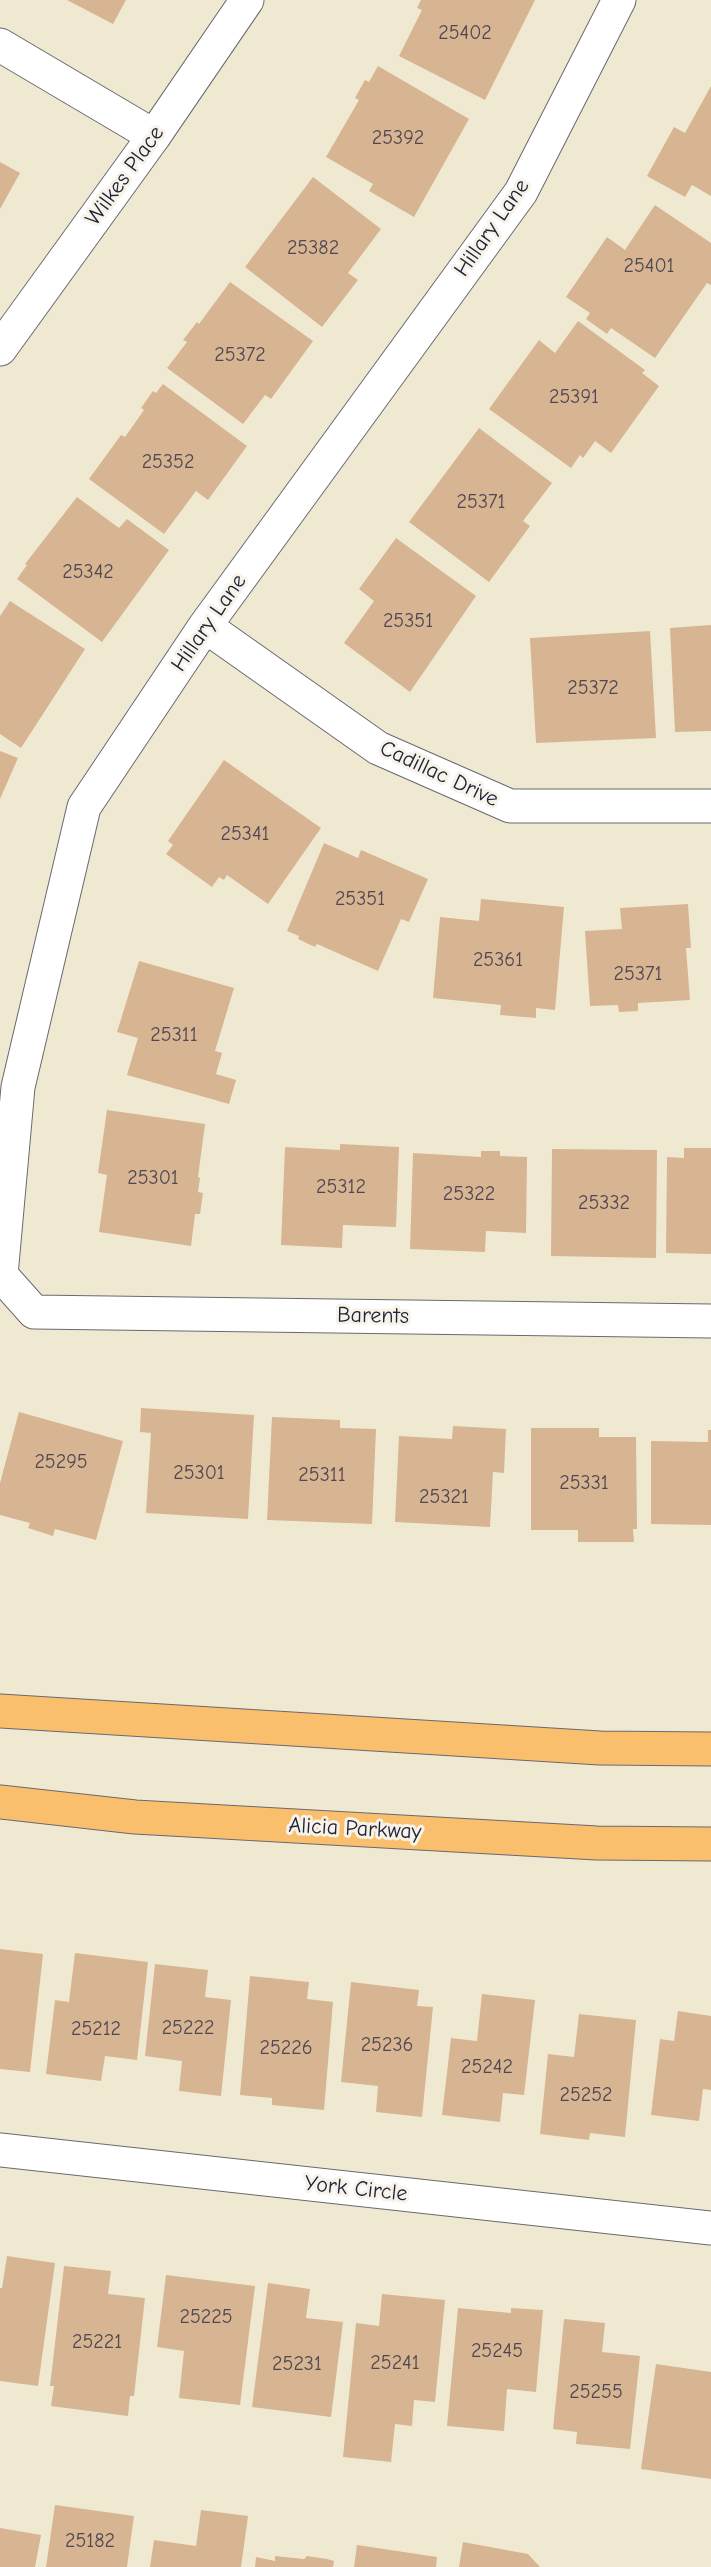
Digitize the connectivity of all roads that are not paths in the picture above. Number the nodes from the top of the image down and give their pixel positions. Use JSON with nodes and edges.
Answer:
{"nodes":[{"id":1,"x":246,"y":0,"type":"edge"},
{"id":2,"x":619,"y":0,"type":"edge"},
{"id":3,"x":0,"y":45,"type":"edge"},
{"id":4,"x":154,"y":136,"type":"junction"},
{"id":5,"x":0,"y":349,"type":"edge"},
{"id":6,"x":205,"y":626,"type":"junction"},
{"id":7,"x":711,"y":806,"type":"edge"},
{"id":8,"x":9,"y":1085,"type":"edge"},
{"id":9,"x":34,"y":1312,"type":"joint"},
{"id":10,"x":711,"y":1321,"type":"edge"},
{"id":11,"x":0,"y":1711,"type":"edge"},
{"id":12,"x":711,"y":1749,"type":"edge"},
{"id":13,"x":0,"y":1802,"type":"edge"},
{"id":14,"x":711,"y":1844,"type":"edge"},
{"id":15,"x":0,"y":2150,"type":"edge"},
{"id":16,"x":711,"y":2228,"type":"edge"}],
"edges":[{"from":1,"to":4,"type":"street","name":"Wilkes Place"},
{"from":2,"to":6,"type":"street","name":"Hillary Lane"},
{"from":3,"to":4,"type":"street"},
{"from":4,"to":5,"type":"street","name":"Wilkes Place"},
{"from":6,"to":7,"type":"street","name":"Cadillac Drive"},
{"from":6,"to":8,"type":"street","name":"Hillary Lane"},
{"from":8,"to":9,"type":"street","name":"Hillary Lane"},
{"from":9,"to":10,"type":"street","name":"Barents"},
{"from":11,"to":12,"type":"main road"},
{"from":13,"to":14,"type":"main road","name":"Alicia Parkway"},
{"from":15,"to":16,"type":"street","name":"York Circle"}]}
